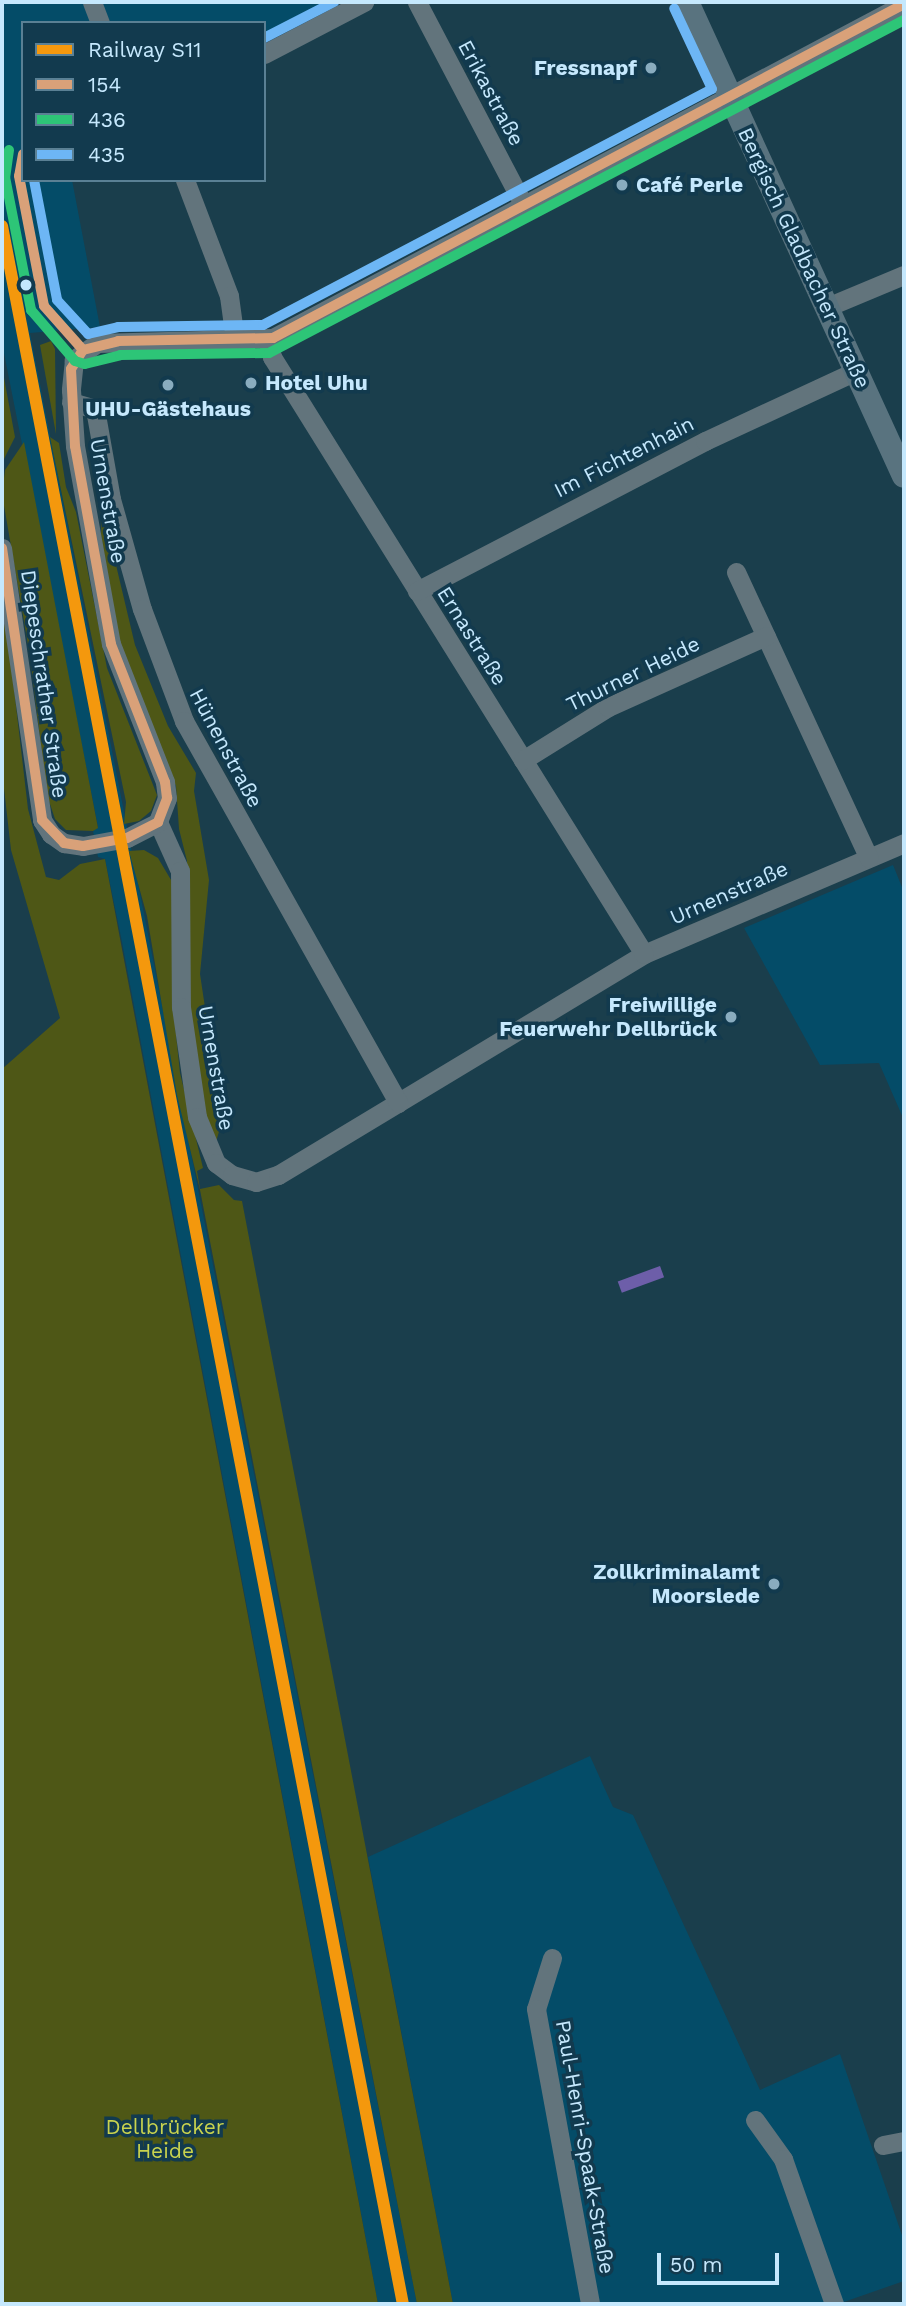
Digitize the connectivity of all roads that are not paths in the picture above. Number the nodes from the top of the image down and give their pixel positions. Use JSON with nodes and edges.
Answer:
{"nodes":[{"id":1,"x":92,"y":2,"type":"edge"},
{"id":2,"x":364,"y":2,"type":"edge"},
{"id":3,"x":417,"y":2,"type":"edge"},
{"id":4,"x":687,"y":2,"type":"edge"},
{"id":5,"x":904,"y":4,"type":"edge"},
{"id":6,"x":99,"y":21,"type":"edge"},
{"id":7,"x":266,"y":53,"type":"edge"},
{"id":8,"x":730,"y":95,"type":"junction"},
{"id":9,"x":186,"y":182,"type":"edge"},
{"id":10,"x":524,"y":206,"type":"junction"},
{"id":11,"x":904,"y":275,"type":"edge"},
{"id":12,"x":827,"y":307,"type":"junction"},
{"id":13,"x":267,"y":339,"type":"junction"},
{"id":14,"x":235,"y":340,"type":"junction"},
{"id":15,"x":856,"y":371,"type":"junction"},
{"id":16,"x":71,"y":402,"type":"junction"},
{"id":17,"x":904,"y":476,"type":"edge"},
{"id":18,"x":2,"y":548,"type":"edge"},
{"id":19,"x":736,"y":572,"type":"dead end"},
{"id":20,"x":417,"y":591,"type":"junction"},
{"id":21,"x":766,"y":636,"type":"junction"},
{"id":22,"x":523,"y":760,"type":"junction"},
{"id":23,"x":158,"y":822,"type":"junction"},
{"id":24,"x":904,"y":843,"type":"edge"},
{"id":25,"x":869,"y":858,"type":"junction"},
{"id":26,"x":644,"y":954,"type":"junction"},
{"id":27,"x":398,"y":1103,"type":"junction"},
{"id":28,"x":552,"y":1958,"type":"dead end"},
{"id":29,"x":754,"y":2120,"type":"dead end"},
{"id":30,"x":904,"y":2141,"type":"edge"},
{"id":31,"x":883,"y":2145,"type":"dead end"},
{"id":32,"x":590,"y":2304,"type":"edge"},
{"id":33,"x":834,"y":2304,"type":"edge"}],
"edges":[{"from":1,"to":6,"type":"street"},
{"from":2,"to":7,"type":"street"},
{"from":3,"to":10,"type":"street","name":"Erikastraße"},
{"from":4,"to":8,"type":"main road","name":"Bergisch Gladbacher Straße"},
{"from":5,"to":8,"type":"street"},
{"from":8,"to":10,"type":"street"},
{"from":8,"to":12,"type":"main road","name":"Bergisch Gladbacher Straße"},
{"from":9,"to":14,"type":"street"},
{"from":10,"to":13,"type":"street"},
{"from":11,"to":12,"type":"street"},
{"from":12,"to":15,"type":"main road","name":"Bergisch Gladbacher Straße"},
{"from":13,"to":14,"type":"street"},
{"from":13,"to":20,"type":"street","name":"Ernastraße"},
{"from":14,"to":16,"type":"street","name":"Urnenstraße"},
{"from":15,"to":17,"type":"main road","name":"Bergisch Gladbacher Straße"},
{"from":15,"to":20,"type":"street","name":"Im Fichtenhain"},
{"from":16,"to":23,"type":"street","name":"Urnenstraße"},
{"from":16,"to":27,"type":"street","name":"Hünenstraße"},
{"from":18,"to":23,"type":"street","name":"Diepeschrather Straße"},
{"from":19,"to":21,"type":"street"},
{"from":20,"to":22,"type":"street","name":"Ernastraße"},
{"from":21,"to":22,"type":"street","name":"Thurner Heide"},
{"from":21,"to":25,"type":"street"},
{"from":22,"to":26,"type":"street","name":"Ernastraße"},
{"from":23,"to":27,"type":"street","name":"Urnenstraße"},
{"from":24,"to":25,"type":"street","name":"Urnenstraße"},
{"from":25,"to":26,"type":"street","name":"Urnenstraße"},
{"from":26,"to":27,"type":"street","name":"Urnenstraße"},
{"from":28,"to":32,"type":"street","name":"Paul-Henri-Spaak-Straße"},
{"from":29,"to":33,"type":"street"},
{"from":30,"to":31,"type":"street"}]}
